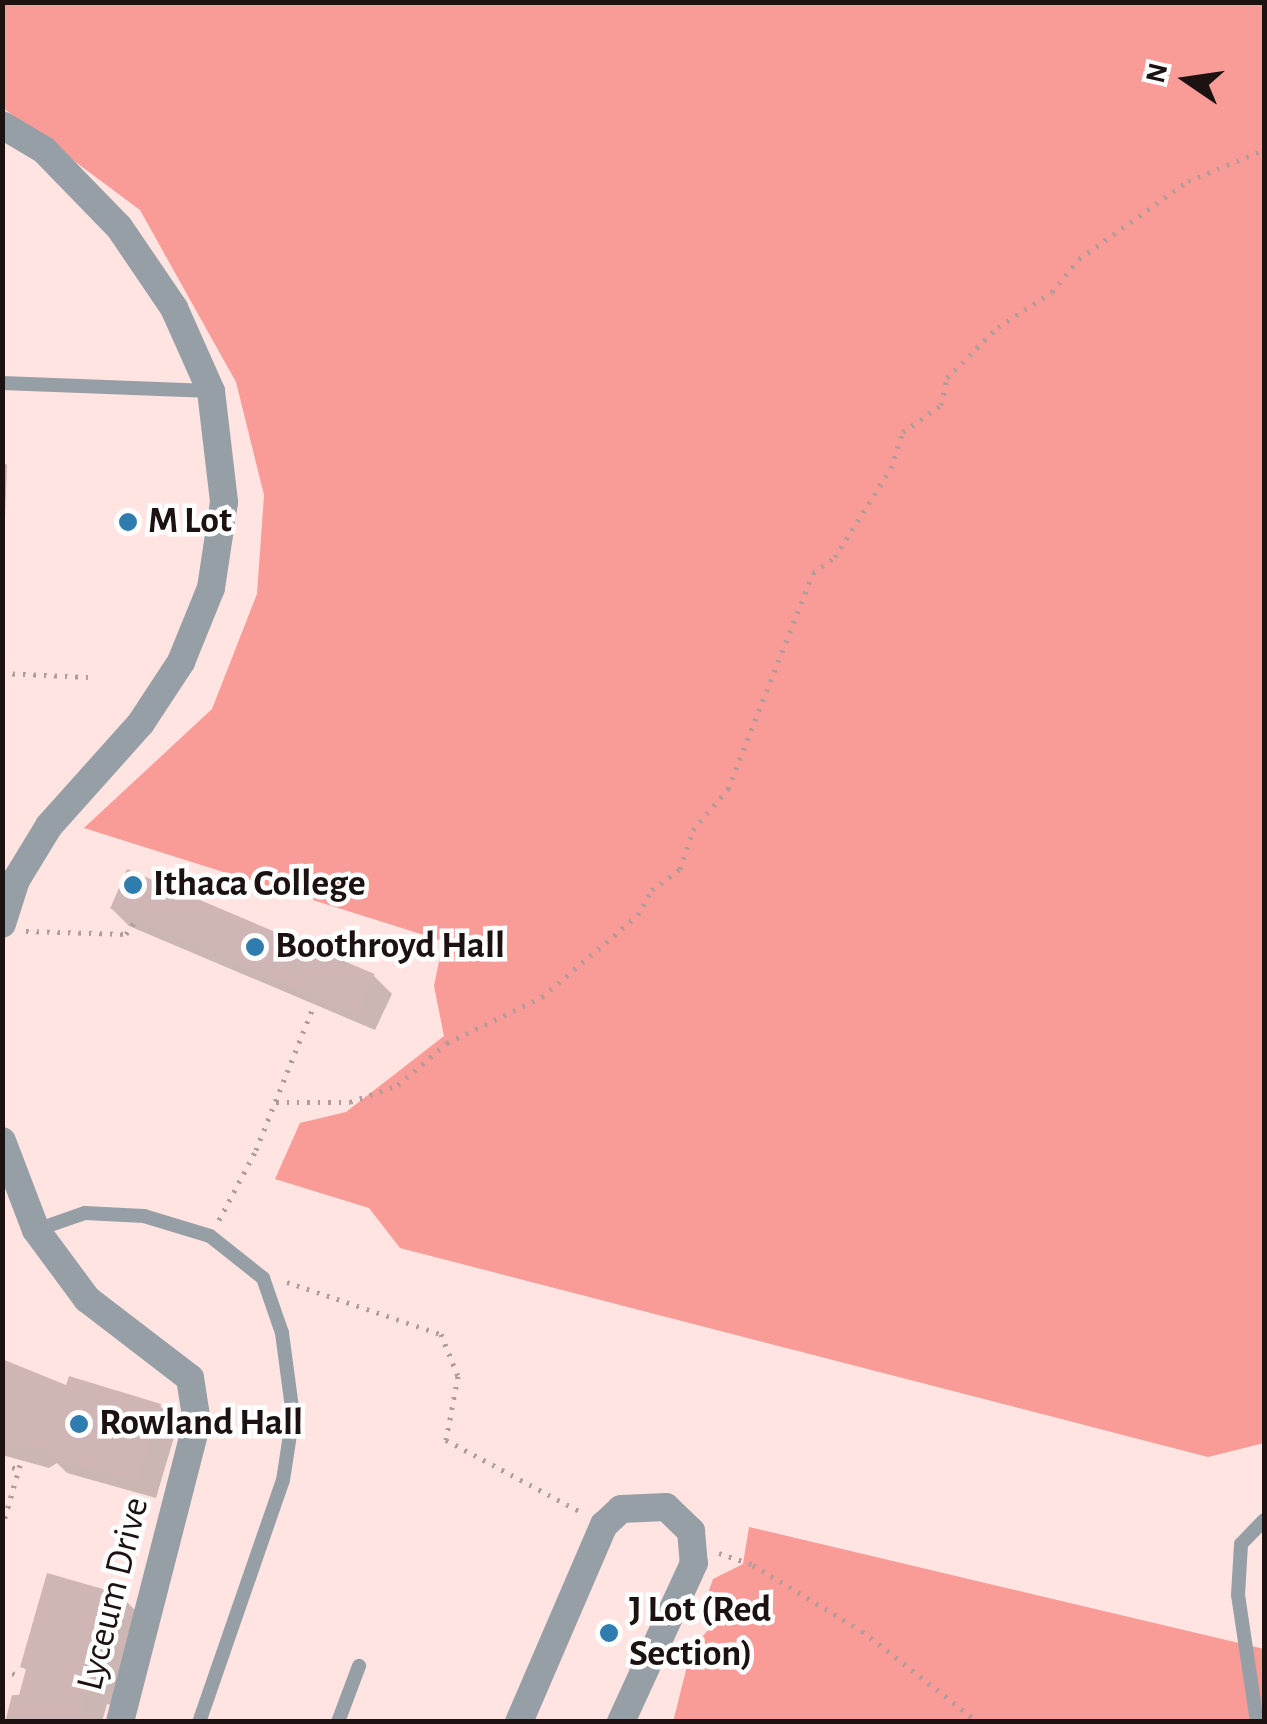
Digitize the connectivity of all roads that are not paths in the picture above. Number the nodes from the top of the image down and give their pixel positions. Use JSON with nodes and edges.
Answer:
{"nodes":[{"id":1,"x":2,"y":125,"type":"edge"},
{"id":2,"x":2,"y":383,"type":"edge"},
{"id":3,"x":212,"y":391,"type":"junction"},
{"id":4,"x":11,"y":928,"type":"edge"},
{"id":5,"x":2,"y":1141,"type":"edge"},
{"id":6,"x":36,"y":1230,"type":"junction"},
{"id":7,"x":1264,"y":1520,"type":"edge"},
{"id":8,"x":359,"y":1666,"type":"dead end"},
{"id":9,"x":120,"y":1722,"type":"edge"},
{"id":10,"x":200,"y":1722,"type":"edge"},
{"id":11,"x":338,"y":1722,"type":"edge"},
{"id":12,"x":519,"y":1722,"type":"edge"},
{"id":13,"x":622,"y":1722,"type":"edge"},
{"id":14,"x":1257,"y":1722,"type":"edge"}],
"edges":[{"from":1,"to":3,"type":"street"},
{"from":2,"to":3,"type":"lane"},
{"from":3,"to":4,"type":"street"},
{"from":5,"to":6,"type":"street","name":"Lyceum Drive"},
{"from":6,"to":9,"type":"street","name":"Lyceum Drive"},
{"from":6,"to":10,"type":"lane"},
{"from":7,"to":14,"type":"lane"},
{"from":8,"to":11,"type":"lane"},
{"from":12,"to":13,"type":"street"}]}
